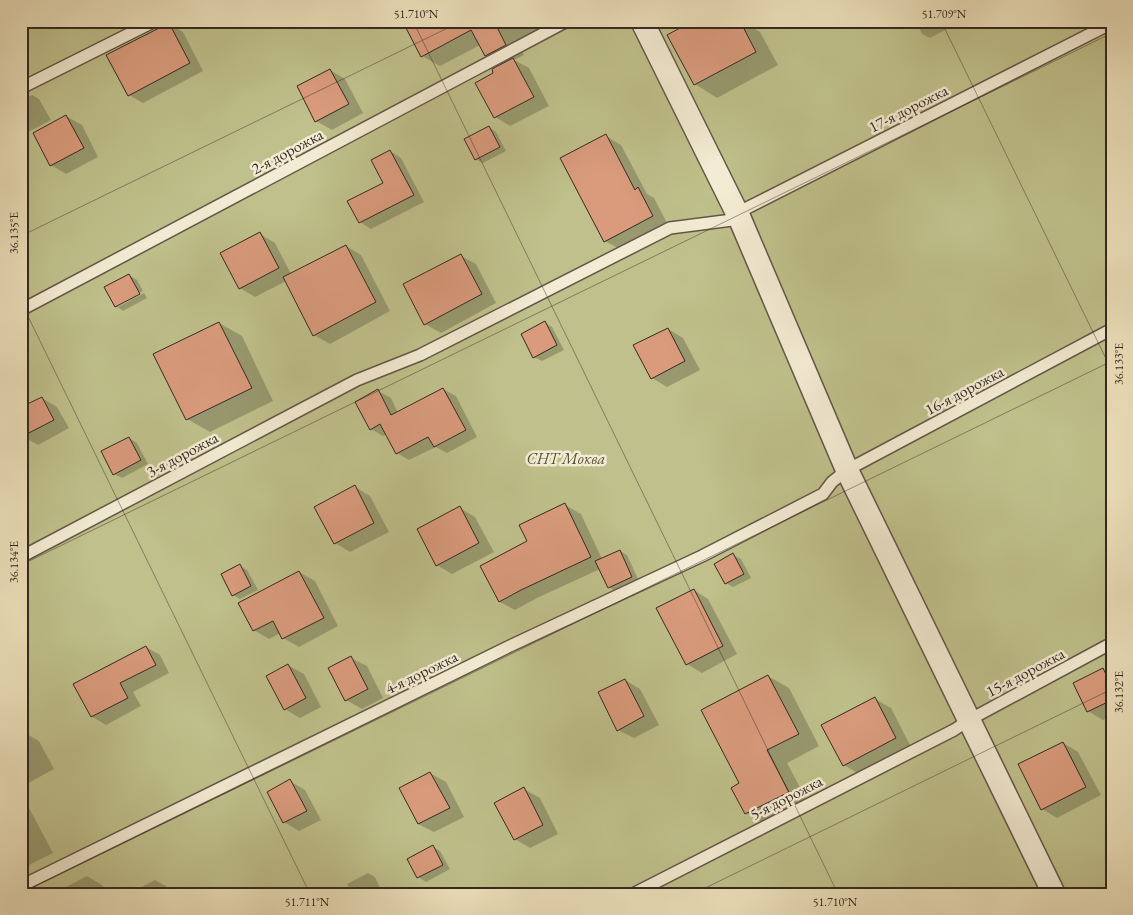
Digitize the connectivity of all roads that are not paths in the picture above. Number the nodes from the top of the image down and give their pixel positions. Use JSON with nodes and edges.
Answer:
{"nodes":[{"id":1,"x":155,"y":21,"type":"edge"},
{"id":2,"x":568,"y":21,"type":"edge"},
{"id":3,"x":642,"y":21,"type":"edge"},
{"id":4,"x":1112,"y":23,"type":"edge"},
{"id":5,"x":21,"y":88,"type":"edge"},
{"id":6,"x":732,"y":218,"type":"junction"},
{"id":7,"x":21,"y":310,"type":"edge"},
{"id":8,"x":1112,"y":330,"type":"edge"},
{"id":9,"x":840,"y":476,"type":"junction"},
{"id":10,"x":21,"y":557,"type":"edge"},
{"id":11,"x":1112,"y":643,"type":"edge"},
{"id":12,"x":961,"y":725,"type":"junction"},
{"id":13,"x":21,"y":886,"type":"edge"},
{"id":14,"x":633,"y":894,"type":"edge"},
{"id":15,"x":1054,"y":894,"type":"edge"}],
"edges":[{"from":1,"to":5,"type":"lane"},
{"from":2,"to":7,"type":"lane","name":"2-я дорожка"},
{"from":3,"to":6,"type":"street"},
{"from":4,"to":6,"type":"lane","name":"17-я дорожка"},
{"from":6,"to":9,"type":"street"},
{"from":6,"to":10,"type":"lane","name":"3-я дорожка"},
{"from":8,"to":9,"type":"lane","name":"16-я дорожка"},
{"from":9,"to":12,"type":"street"},
{"from":9,"to":13,"type":"lane","name":"4-я дорожка"},
{"from":11,"to":12,"type":"lane","name":"15-я дорожка"},
{"from":12,"to":14,"type":"lane","name":"5-я дорожка"},
{"from":12,"to":15,"type":"street"}]}
